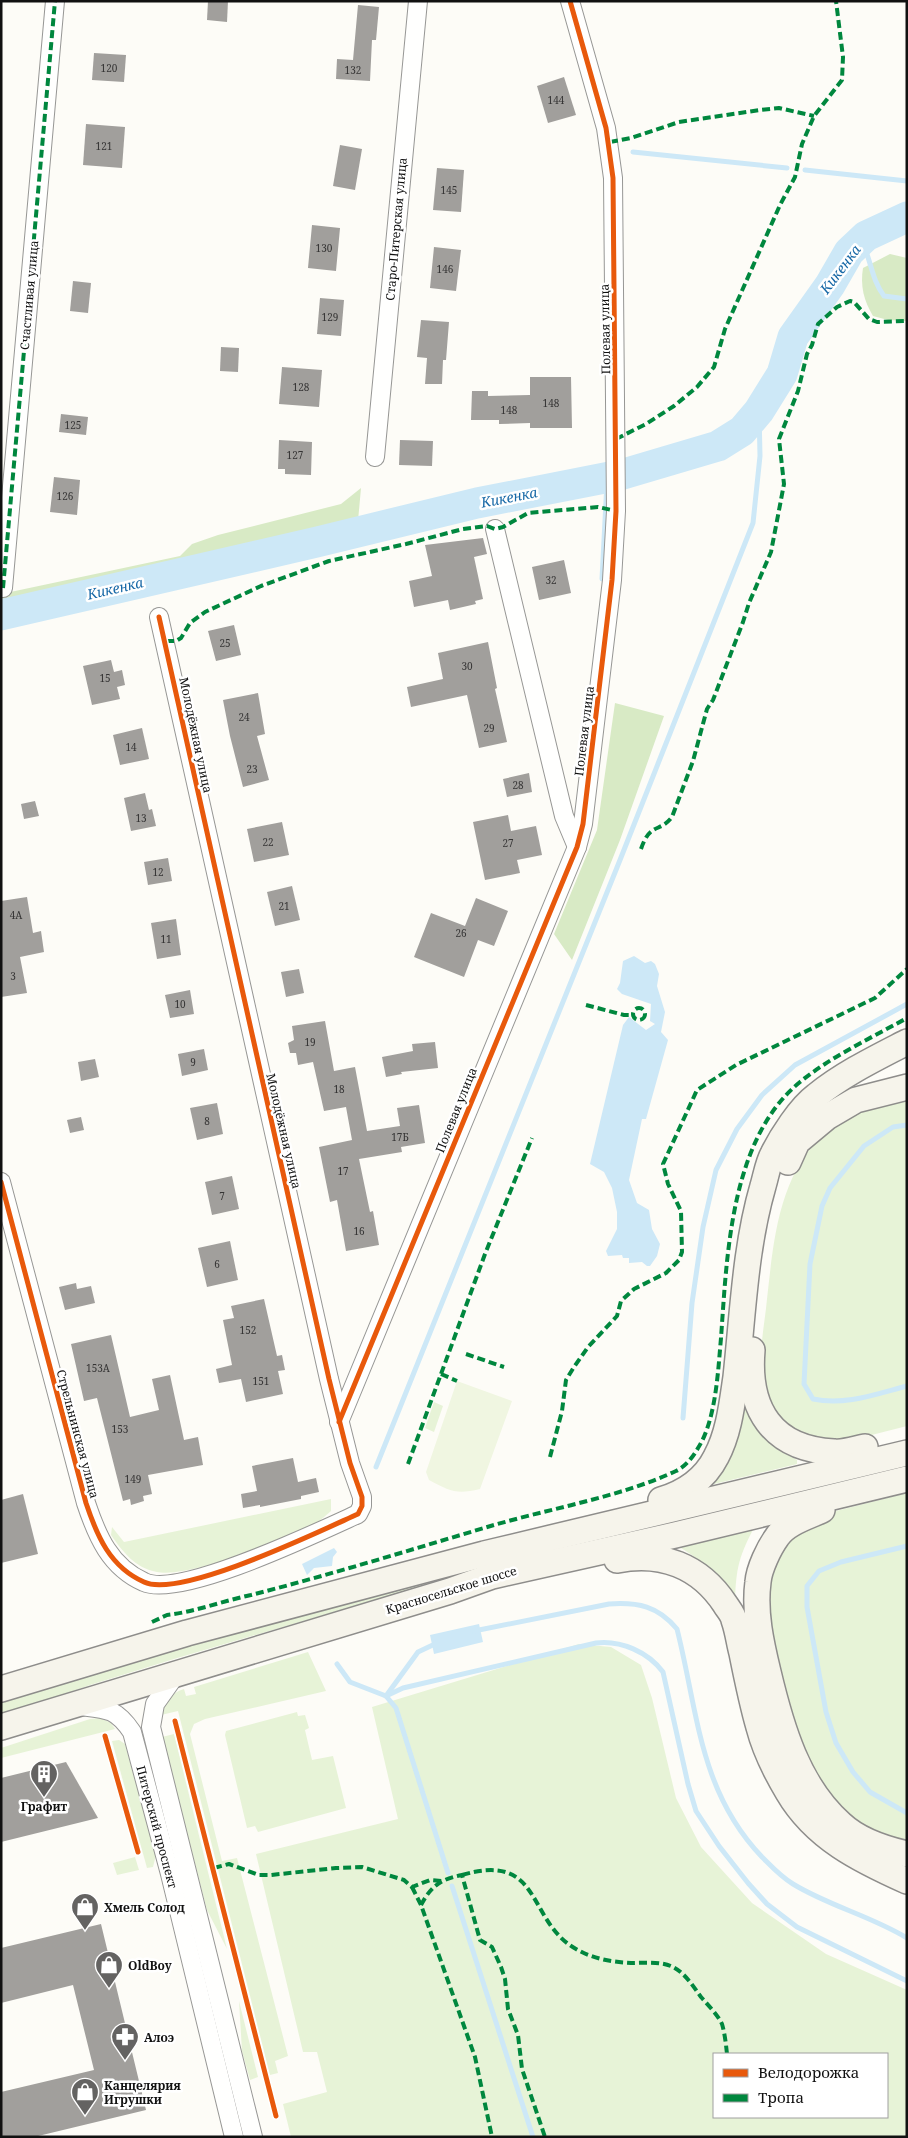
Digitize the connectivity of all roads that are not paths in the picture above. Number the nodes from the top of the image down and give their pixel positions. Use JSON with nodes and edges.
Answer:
{"nodes":[{"id":1,"x":55,"y":1,"type":"edge"},
{"id":2,"x":418,"y":1,"type":"edge"},
{"id":3,"x":570,"y":1,"type":"edge"},
{"id":4,"x":375,"y":458,"type":"dead end"},
{"id":5,"x":495,"y":528,"type":"dead end"},
{"id":6,"x":3,"y":588,"type":"dead end"},
{"id":7,"x":159,"y":616,"type":"dead end"},
{"id":8,"x":577,"y":846,"type":"junction"},
{"id":9,"x":907,"y":1042,"type":"edge"},
{"id":10,"x":907,"y":1087,"type":"edge"},
{"id":11,"x":1,"y":1182,"type":"edge"},
{"id":12,"x":339,"y":1422,"type":"junction"},
{"id":13,"x":907,"y":1441,"type":"edge"},
{"id":14,"x":907,"y":1452,"type":"edge"},
{"id":15,"x":907,"y":1479,"type":"edge"},
{"id":16,"x":907,"y":1485,"type":"edge"},
{"id":17,"x":572,"y":1532,"type":"junction"},
{"id":18,"x":233,"y":1567,"type":"joint"},
{"id":19,"x":450,"y":1591,"type":"junction"},
{"id":20,"x":177,"y":1673,"type":"junction"},
{"id":21,"x":1,"y":1689,"type":"edge"},
{"id":22,"x":71,"y":1705,"type":"junction"},
{"id":23,"x":1,"y":1727,"type":"edge"},
{"id":24,"x":907,"y":1854,"type":"edge"},
{"id":25,"x":907,"y":1881,"type":"edge"},
{"id":26,"x":234,"y":2137,"type":"edge"},
{"id":27,"x":253,"y":2137,"type":"edge"}],
"edges":[{"from":1,"to":6,"type":"street","name":"Счастливая улица"},
{"from":2,"to":4,"type":"street","name":"Старо-Питерская улица"},
{"from":3,"to":8,"type":"street","name":"Полевая улица"},
{"from":5,"to":8,"type":"street","name":"Полевая улица"},
{"from":7,"to":12,"type":"street","name":"Молодёжная улица"},
{"from":8,"to":12,"type":"street","name":"Полевая улица"},
{"from":9,"to":17,"type":"main road"},
{"from":10,"to":13,"type":"main road"},
{"from":11,"to":18,"type":"street","name":"Стрельнинская улица"},
{"from":12,"to":18,"type":"street","name":"Молодёжная улица"},
{"from":14,"to":17,"type":"main road","name":"Красносельское шоссе"},
{"from":15,"to":19,"type":"main road","name":"Красносельское шоссе"},
{"from":16,"to":24,"type":"main road"},
{"from":17,"to":21,"type":"main road","name":"Красносельское шоссе"},
{"from":19,"to":20,"type":"main road","name":"Красносельское шоссе"},
{"from":19,"to":25,"type":"main road"},
{"from":20,"to":22,"type":"main road","name":"Красносельское шоссе"},
{"from":20,"to":27,"type":"street","name":"Питерский проспект"},
{"from":22,"to":23,"type":"main road","name":"Красносельское шоссе"},
{"from":22,"to":26,"type":"street","name":"Питерский проспект"}]}
